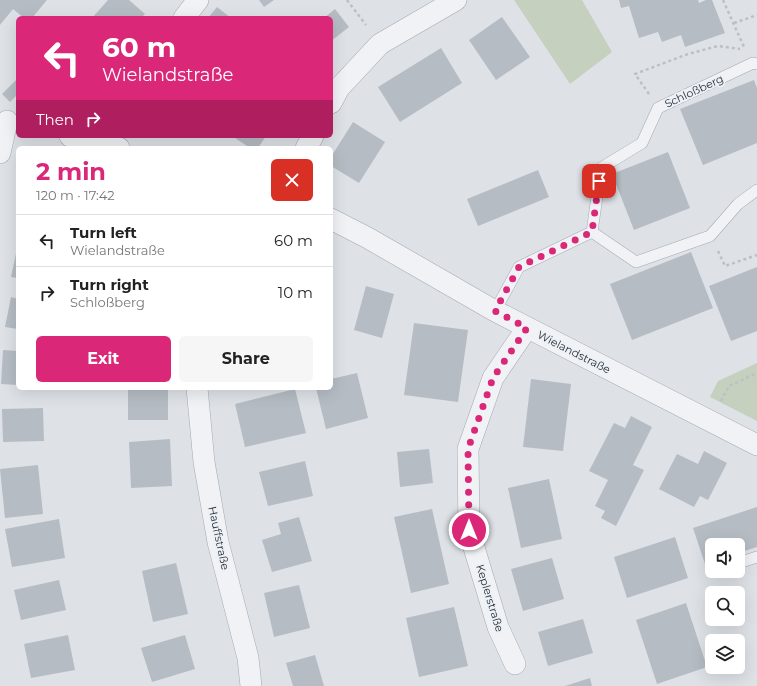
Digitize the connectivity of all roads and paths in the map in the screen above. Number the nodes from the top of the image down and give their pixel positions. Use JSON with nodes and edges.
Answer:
{"nodes":[{"id":1,"x":198,"y":0,"type":"edge"},
{"id":2,"x":347,"y":0,"type":"edge"},
{"id":3,"x":456,"y":0,"type":"edge"},
{"id":4,"x":724,"y":0,"type":"edge"},
{"id":5,"x":757,"y":14,"type":"edge"},
{"id":6,"x":186,"y":16,"type":"edge"},
{"id":7,"x":734,"y":23,"type":"junction"},
{"id":8,"x":380,"y":44,"type":"junction"},
{"id":9,"x":757,"y":64,"type":"edge"},
{"id":10,"x":333,"y":99,"type":"edge"},
{"id":11,"x":658,"y":108,"type":"junction"},
{"id":12,"x":8,"y":121,"type":"edge"},
{"id":13,"x":86,"y":138,"type":"edge"},
{"id":14,"x":112,"y":146,"type":"edge"},
{"id":15,"x":0,"y":153,"type":"edge"},
{"id":16,"x":757,"y":190,"type":"edge"},
{"id":17,"x":333,"y":220,"type":"edge"},
{"id":18,"x":592,"y":232,"type":"junction"},
{"id":19,"x":710,"y":236,"type":"junction"},
{"id":20,"x":757,"y":255,"type":"edge"},
{"id":21,"x":495,"y":311,"type":"junction"},
{"id":22,"x":527,"y":328,"type":"junction"},
{"id":23,"x":757,"y":373,"type":"edge"},
{"id":24,"x":197,"y":390,"type":"edge"},
{"id":25,"x":710,"y":422,"type":"junction"},
{"id":26,"x":757,"y":445,"type":"edge"},
{"id":27,"x":757,"y":557,"type":"edge"},
{"id":28,"x":745,"y":561,"type":"edge"},
{"id":29,"x":515,"y":664,"type":"dead end"},
{"id":30,"x":251,"y":686,"type":"edge"}],
"edges":[{"from":1,"to":6,"type":"street"},
{"from":2,"to":8,"type":"path"},
{"from":3,"to":8,"type":"street"},
{"from":4,"to":7,"type":"path"},
{"from":5,"to":7,"type":"path"},
{"from":7,"to":11,"type":"path"},
{"from":8,"to":10,"type":"street"},
{"from":9,"to":11,"type":"lane","name":"Schloßberg"},
{"from":11,"to":18,"type":"lane","name":"Schloßberg"},
{"from":12,"to":15,"type":"street"},
{"from":13,"to":14,"type":"street"},
{"from":16,"to":19,"type":"lane"},
{"from":17,"to":21,"type":"street","name":"Wielandstraße"},
{"from":18,"to":19,"type":"lane"},
{"from":18,"to":21,"type":"lane"},
{"from":19,"to":20,"type":"path"},
{"from":21,"to":22,"type":"street","name":"Wielandstraße"},
{"from":22,"to":25,"type":"street","name":"Wielandstraße"},
{"from":22,"to":29,"type":"street","name":"Keplerstraße"},
{"from":23,"to":25,"type":"path"},
{"from":24,"to":30,"type":"street","name":"Hauffstraße"},
{"from":25,"to":26,"type":"street","name":"Wielandstraße"},
{"from":27,"to":28,"type":"lane"}]}
